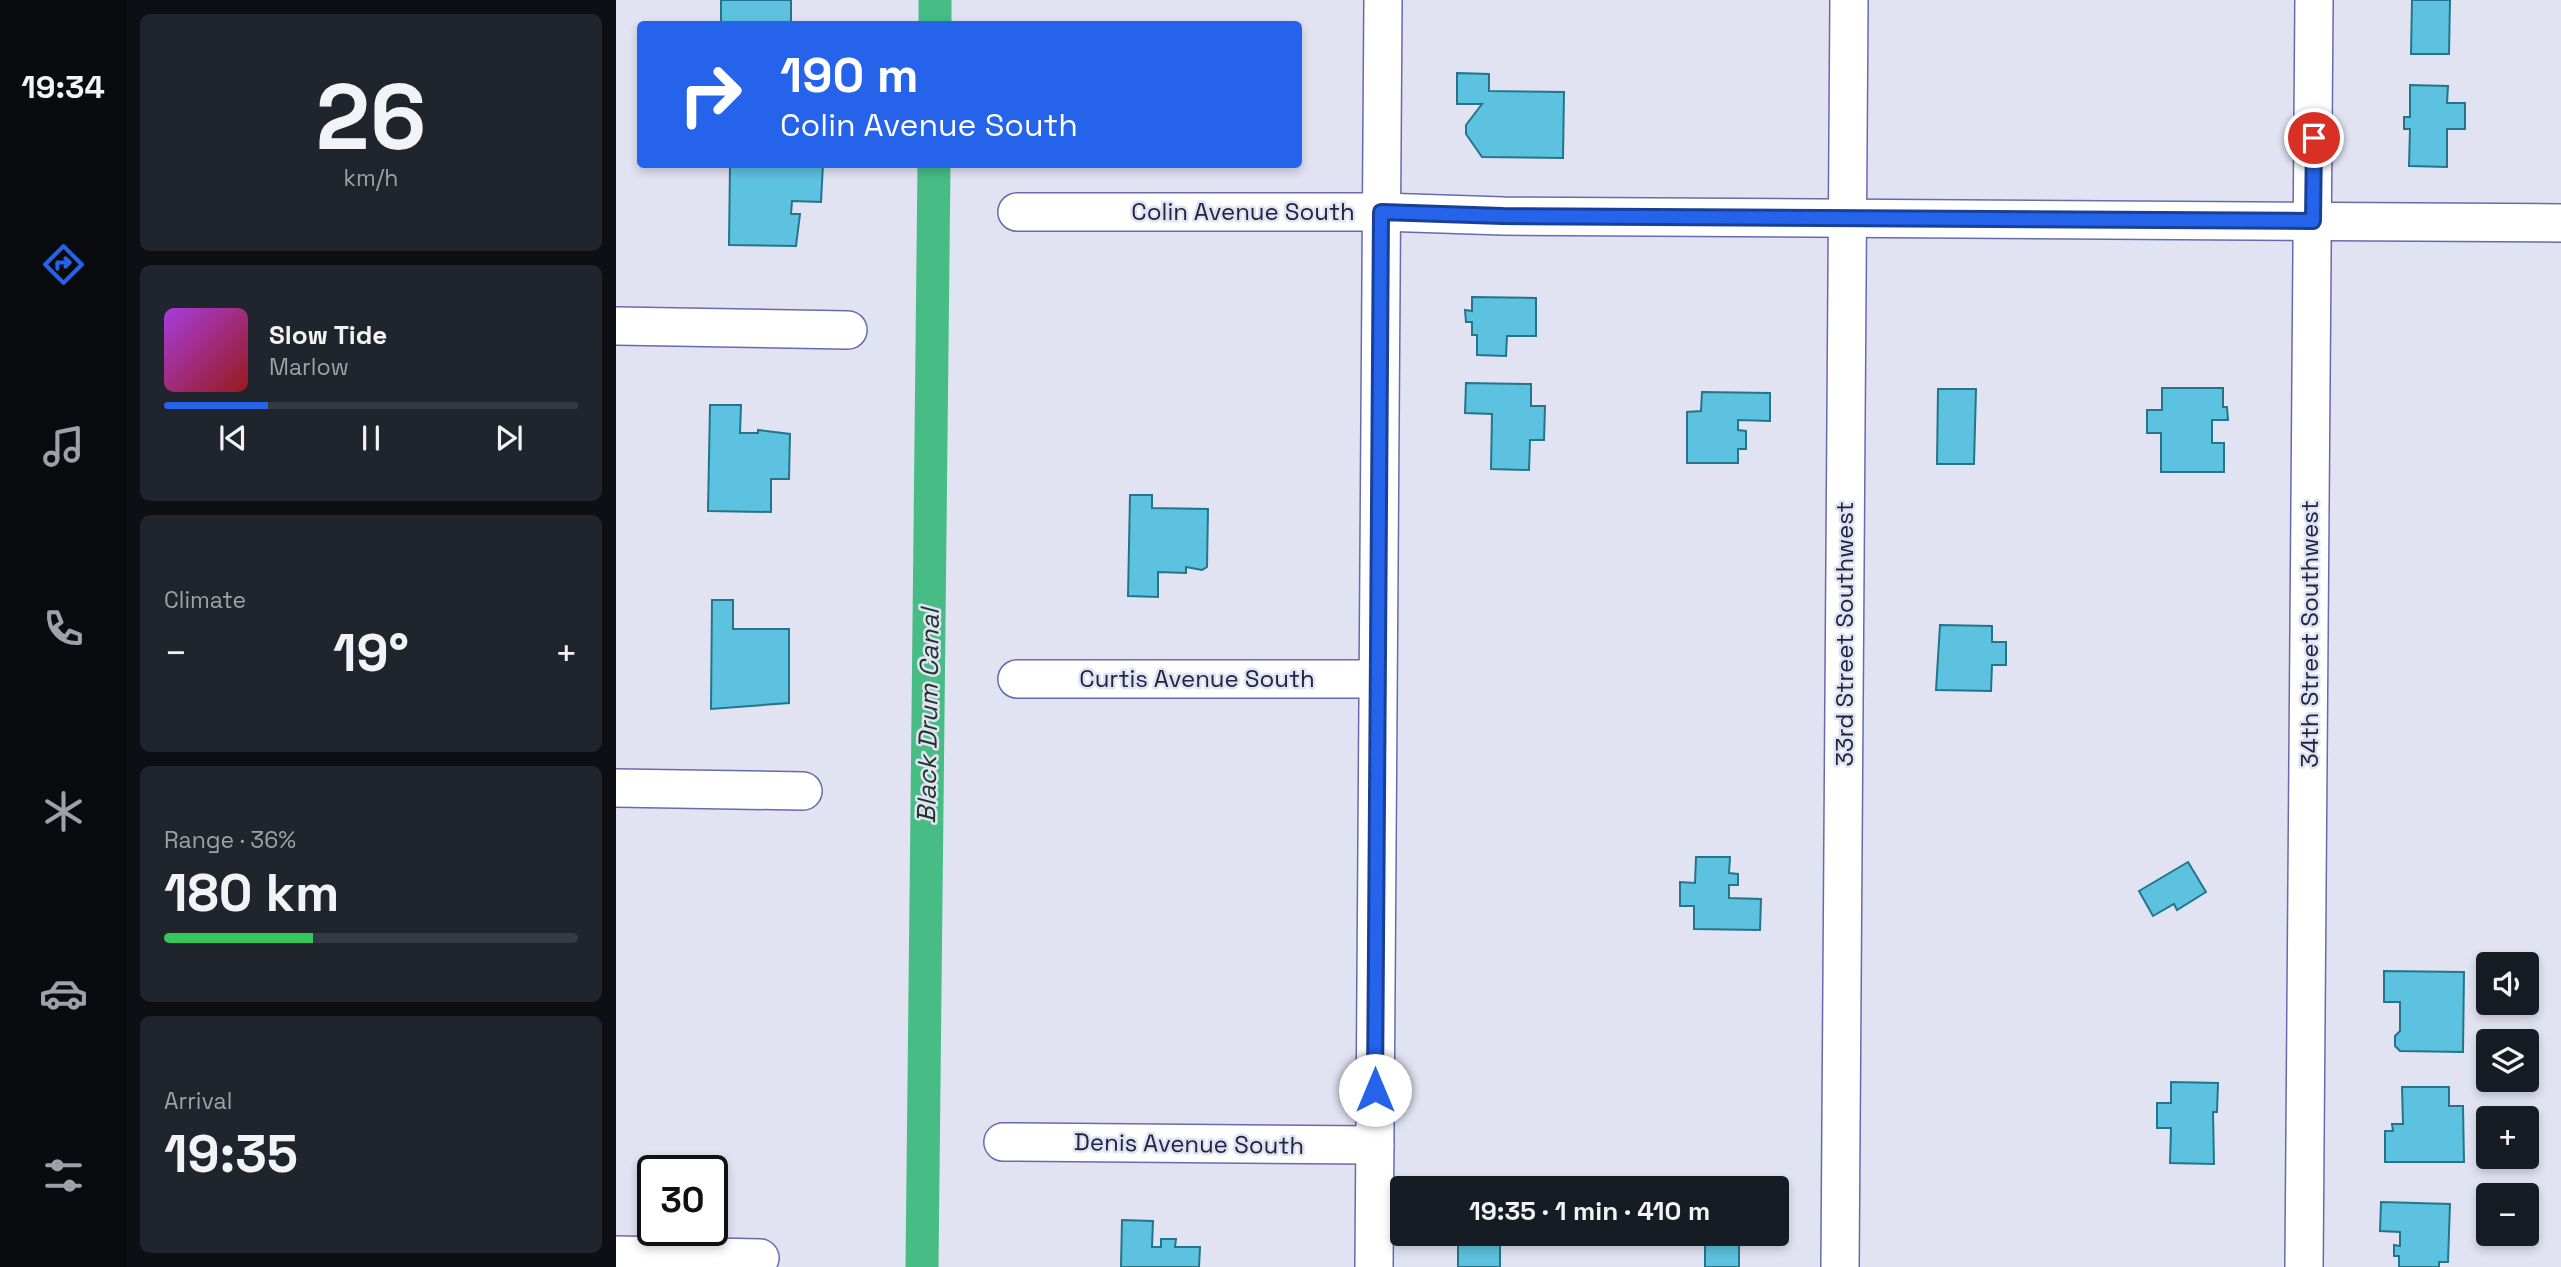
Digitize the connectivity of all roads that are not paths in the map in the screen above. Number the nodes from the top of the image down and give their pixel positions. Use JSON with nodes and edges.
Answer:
{"nodes":[{"id":1,"x":1383,"y":0,"type":"edge"},
{"id":2,"x":1849,"y":0,"type":"edge"},
{"id":3,"x":2314,"y":0,"type":"edge"},
{"id":4,"x":1017,"y":212,"type":"dead end"},
{"id":5,"x":1381,"y":212,"type":"junction"},
{"id":6,"x":1847,"y":218,"type":"junction"},
{"id":7,"x":2313,"y":221,"type":"junction"},
{"id":8,"x":2561,"y":223,"type":"edge"},
{"id":9,"x":616,"y":326,"type":"edge"},
{"id":10,"x":848,"y":330,"type":"dead end"},
{"id":11,"x":1017,"y":679,"type":"dead end"},
{"id":12,"x":1376,"y":679,"type":"junction"},
{"id":13,"x":616,"y":788,"type":"edge"},
{"id":14,"x":803,"y":791,"type":"dead end"},
{"id":15,"x":1003,"y":1142,"type":"dead end"},
{"id":16,"x":1375,"y":1145,"type":"junction"},
{"id":17,"x":616,"y":1255,"type":"edge"},
{"id":18,"x":760,"y":1258,"type":"dead end"},
{"id":19,"x":1374,"y":1267,"type":"edge"},
{"id":20,"x":1840,"y":1267,"type":"edge"},
{"id":21,"x":2304,"y":1267,"type":"edge"}],
"edges":[{"from":1,"to":5,"type":"street"},
{"from":2,"to":6,"type":"street","name":"33rd Street Southwest"},
{"from":3,"to":7,"type":"street","name":"34th Street Southwest"},
{"from":4,"to":5,"type":"street","name":"Colin Avenue South"},
{"from":5,"to":6,"type":"street","name":"Colin Avenue South"},
{"from":5,"to":12,"type":"street"},
{"from":6,"to":7,"type":"street","name":"Colin Avenue South"},
{"from":6,"to":20,"type":"street","name":"33rd Street Southwest"},
{"from":7,"to":8,"type":"street","name":"Colin Avenue South"},
{"from":7,"to":21,"type":"street","name":"34th Street Southwest"},
{"from":9,"to":10,"type":"street"},
{"from":11,"to":12,"type":"street","name":"Curtis Avenue South"},
{"from":12,"to":16,"type":"street"},
{"from":13,"to":14,"type":"street"},
{"from":15,"to":16,"type":"street","name":"Denis Avenue South"},
{"from":16,"to":19,"type":"street"},
{"from":17,"to":18,"type":"street"}]}
